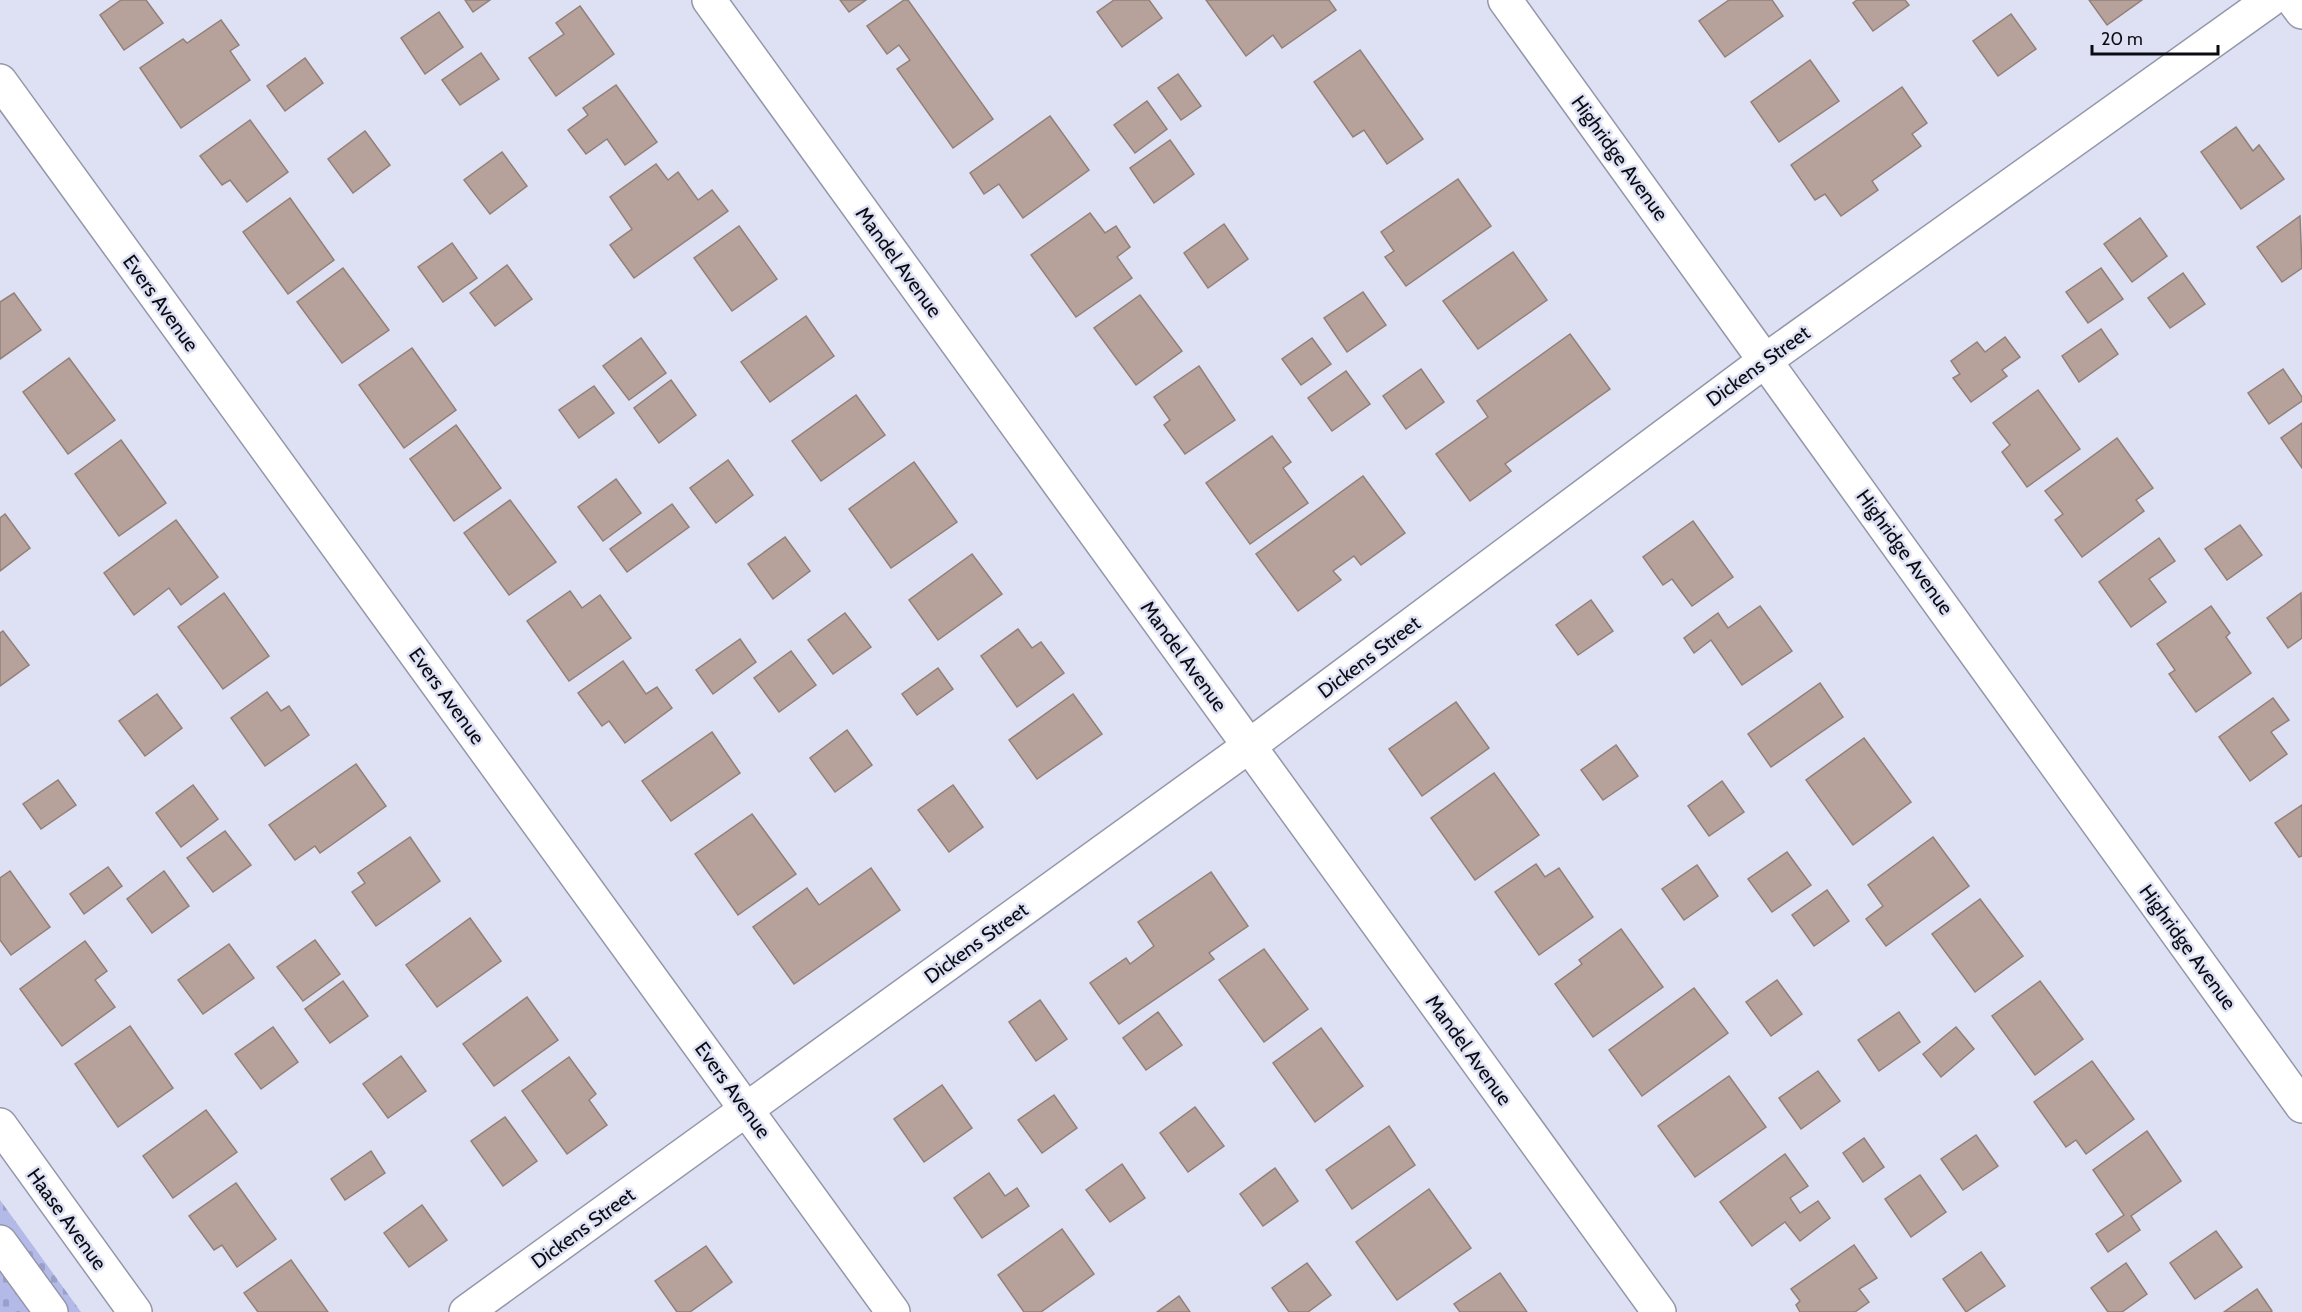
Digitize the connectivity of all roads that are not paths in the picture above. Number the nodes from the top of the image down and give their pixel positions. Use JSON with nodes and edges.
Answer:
{"nodes":[{"id":1,"x":709,"y":0,"type":"edge"},
{"id":2,"x":1505,"y":0,"type":"edge"},
{"id":3,"x":2270,"y":0,"type":"edge"},
{"id":4,"x":2293,"y":0,"type":"edge"},
{"id":5,"x":2302,"y":12,"type":"edge"},
{"id":6,"x":0,"y":81,"type":"edge"},
{"id":7,"x":1766,"y":360,"type":"junction"},
{"id":8,"x":1249,"y":746,"type":"junction"},
{"id":9,"x":2302,"y":1106,"type":"edge"},
{"id":10,"x":747,"y":1110,"type":"junction"},
{"id":11,"x":0,"y":1125,"type":"edge"},
{"id":12,"x":0,"y":1242,"type":"edge"},
{"id":13,"x":51,"y":1312,"type":"edge"},
{"id":14,"x":135,"y":1312,"type":"edge"},
{"id":15,"x":466,"y":1312,"type":"edge"},
{"id":16,"x":893,"y":1312,"type":"edge"},
{"id":17,"x":1659,"y":1312,"type":"edge"}],
"edges":[{"from":1,"to":8,"type":"street","name":"Mandel Avenue"},
{"from":2,"to":7,"type":"street","name":"Highridge Avenue"},
{"from":3,"to":7,"type":"street","name":"Dickens Street"},
{"from":4,"to":5,"type":"street"},
{"from":6,"to":10,"type":"street","name":"Evers Avenue"},
{"from":7,"to":8,"type":"street","name":"Dickens Street"},
{"from":7,"to":9,"type":"street","name":"Highridge Avenue"},
{"from":8,"to":10,"type":"street","name":"Dickens Street"},
{"from":8,"to":17,"type":"street","name":"Mandel Avenue"},
{"from":10,"to":15,"type":"street","name":"Dickens Street"},
{"from":10,"to":16,"type":"street","name":"Evers Avenue"},
{"from":11,"to":14,"type":"street","name":"Haase Avenue"},
{"from":12,"to":13,"type":"street"}]}
